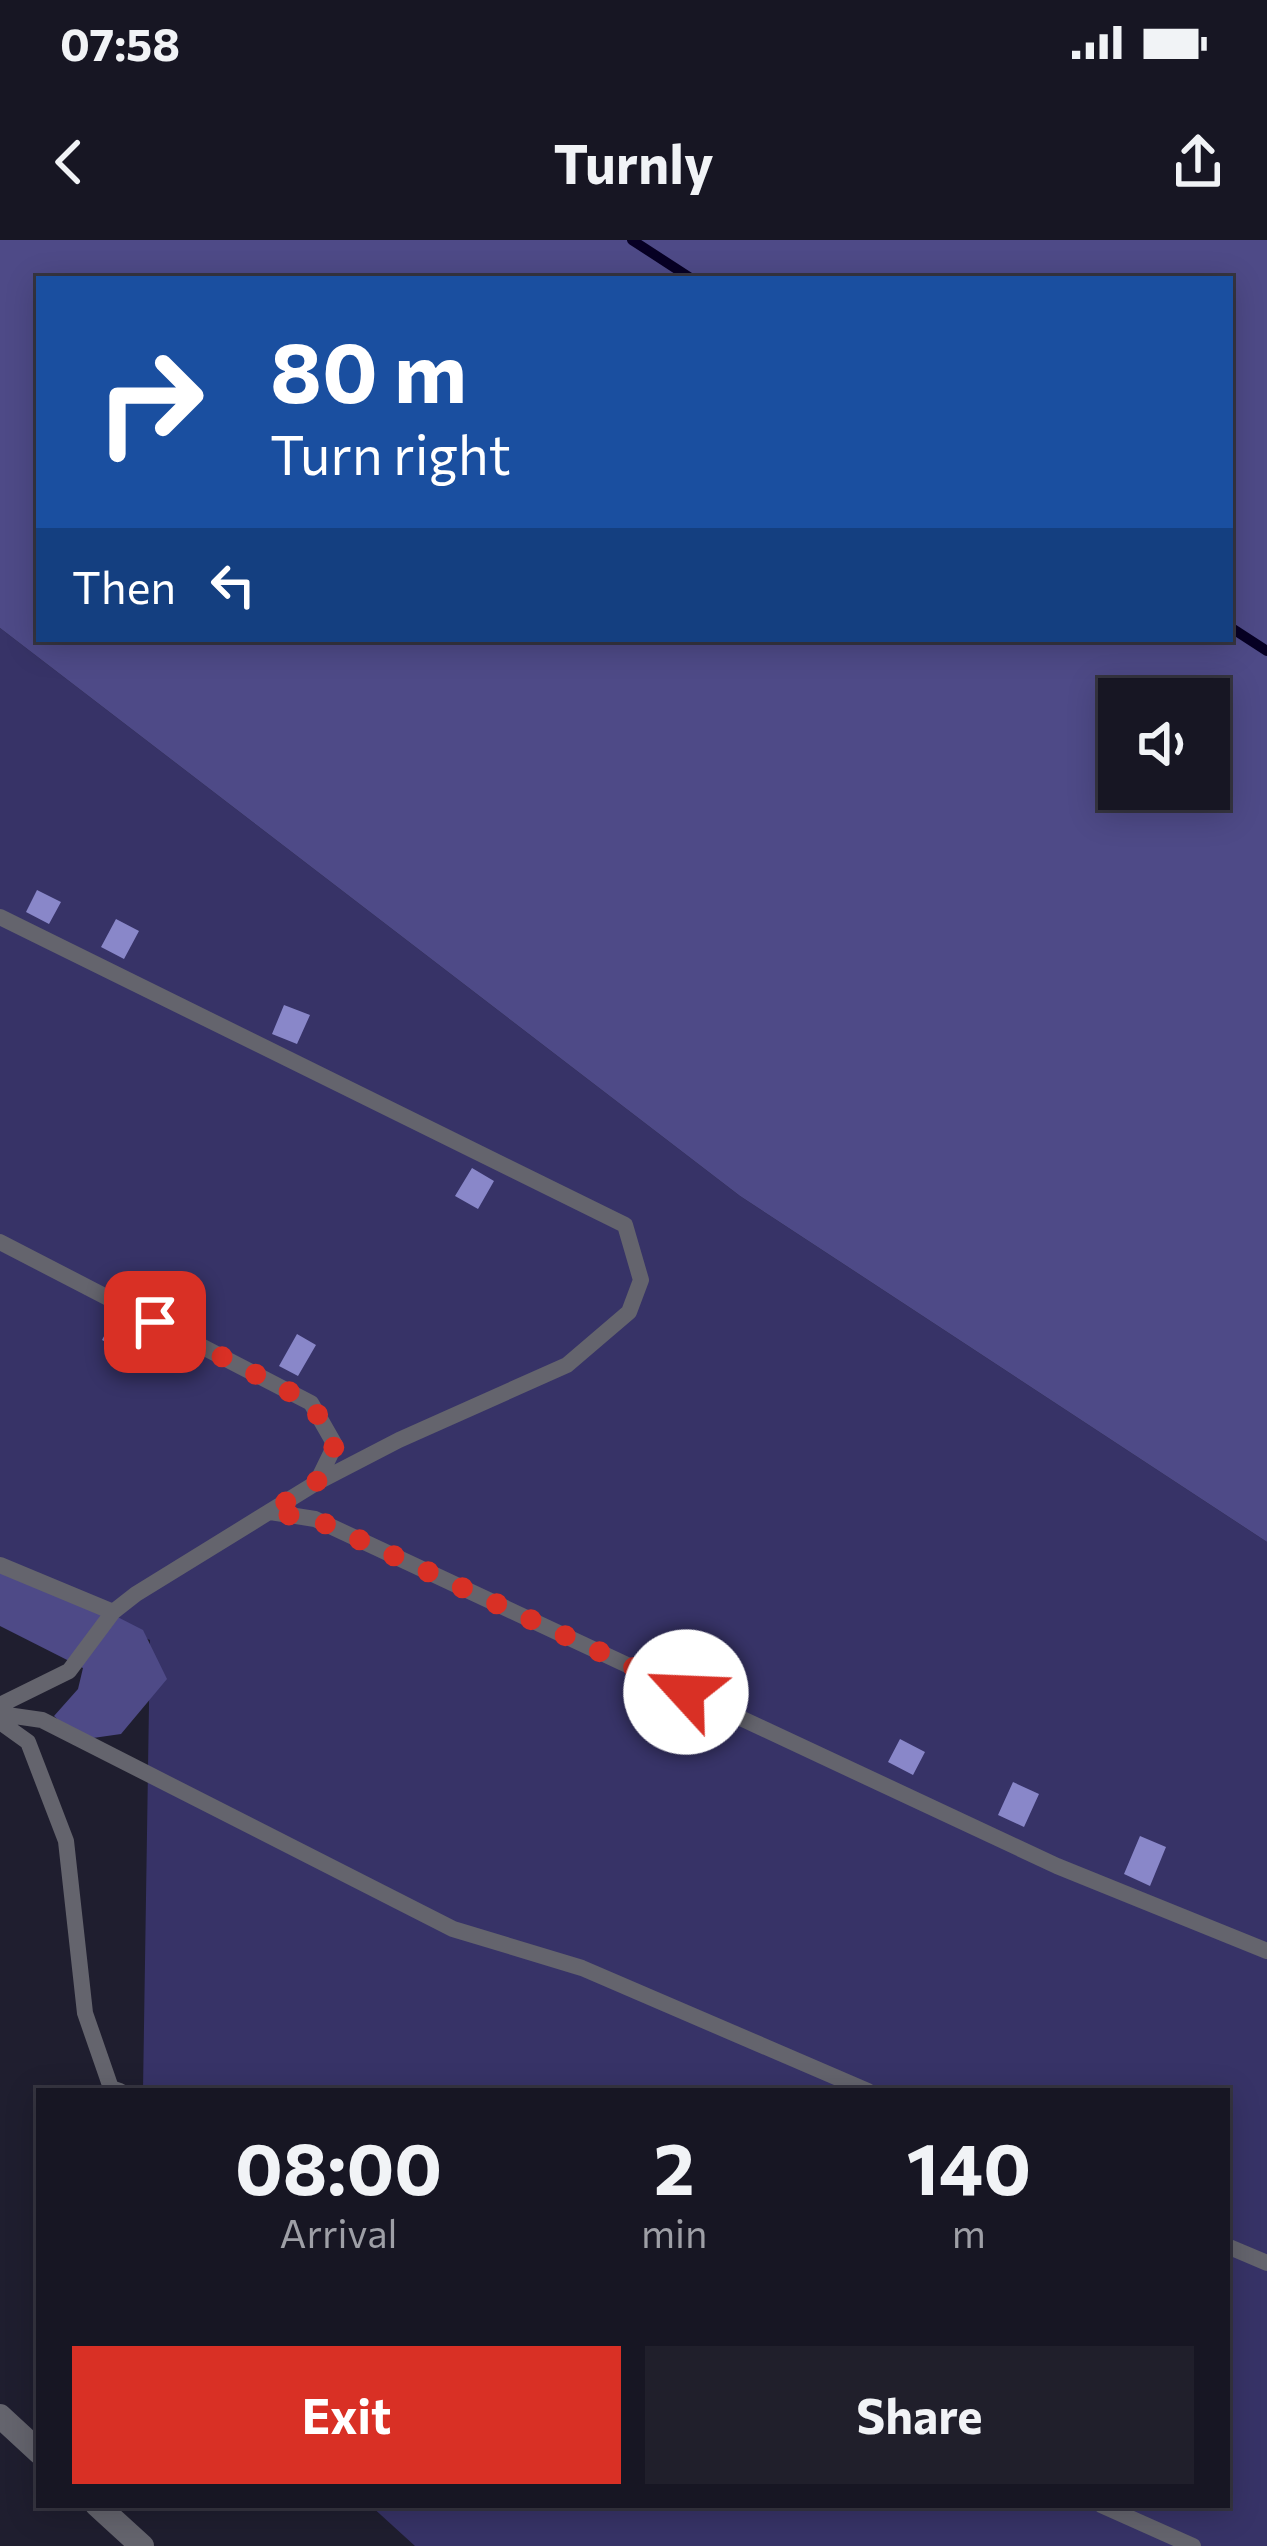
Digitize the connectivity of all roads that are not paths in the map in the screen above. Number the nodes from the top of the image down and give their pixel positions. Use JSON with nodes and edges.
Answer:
{"nodes":[{"id":1,"x":0,"y":917,"type":"edge"},
{"id":2,"x":0,"y":1242,"type":"edge"},
{"id":3,"x":316,"y":1483,"type":"junction"},
{"id":4,"x":270,"y":1512,"type":"junction"},
{"id":5,"x":0,"y":1565,"type":"edge"},
{"id":6,"x":112,"y":1612,"type":"junction"},
{"id":7,"x":0,"y":1705,"type":"edge"},
{"id":8,"x":0,"y":1718,"type":"edge"},
{"id":9,"x":1267,"y":1952,"type":"edge"},
{"id":10,"x":111,"y":2088,"type":"edge"},
{"id":11,"x":861,"y":2088,"type":"edge"},
{"id":12,"x":1230,"y":2247,"type":"edge"},
{"id":13,"x":1267,"y":2263,"type":"edge"},
{"id":14,"x":0,"y":2416,"type":"edge"},
{"id":15,"x":36,"y":2449,"type":"edge"},
{"id":16,"x":100,"y":2508,"type":"edge"},
{"id":17,"x":1108,"y":2508,"type":"edge"},
{"id":18,"x":142,"y":2546,"type":"edge"},
{"id":19,"x":1193,"y":2546,"type":"edge"}],
"edges":[{"from":1,"to":3,"type":"lane"},
{"from":2,"to":3,"type":"lane"},
{"from":3,"to":4,"type":"lane"},
{"from":4,"to":6,"type":"lane"},
{"from":4,"to":9,"type":"lane"},
{"from":5,"to":6,"type":"lane"},
{"from":6,"to":7,"type":"lane"},
{"from":8,"to":10,"type":"lane"},
{"from":8,"to":11,"type":"lane"},
{"from":12,"to":13,"type":"lane"},
{"from":14,"to":15,"type":"street"},
{"from":16,"to":18,"type":"street"},
{"from":17,"to":19,"type":"lane"}]}
